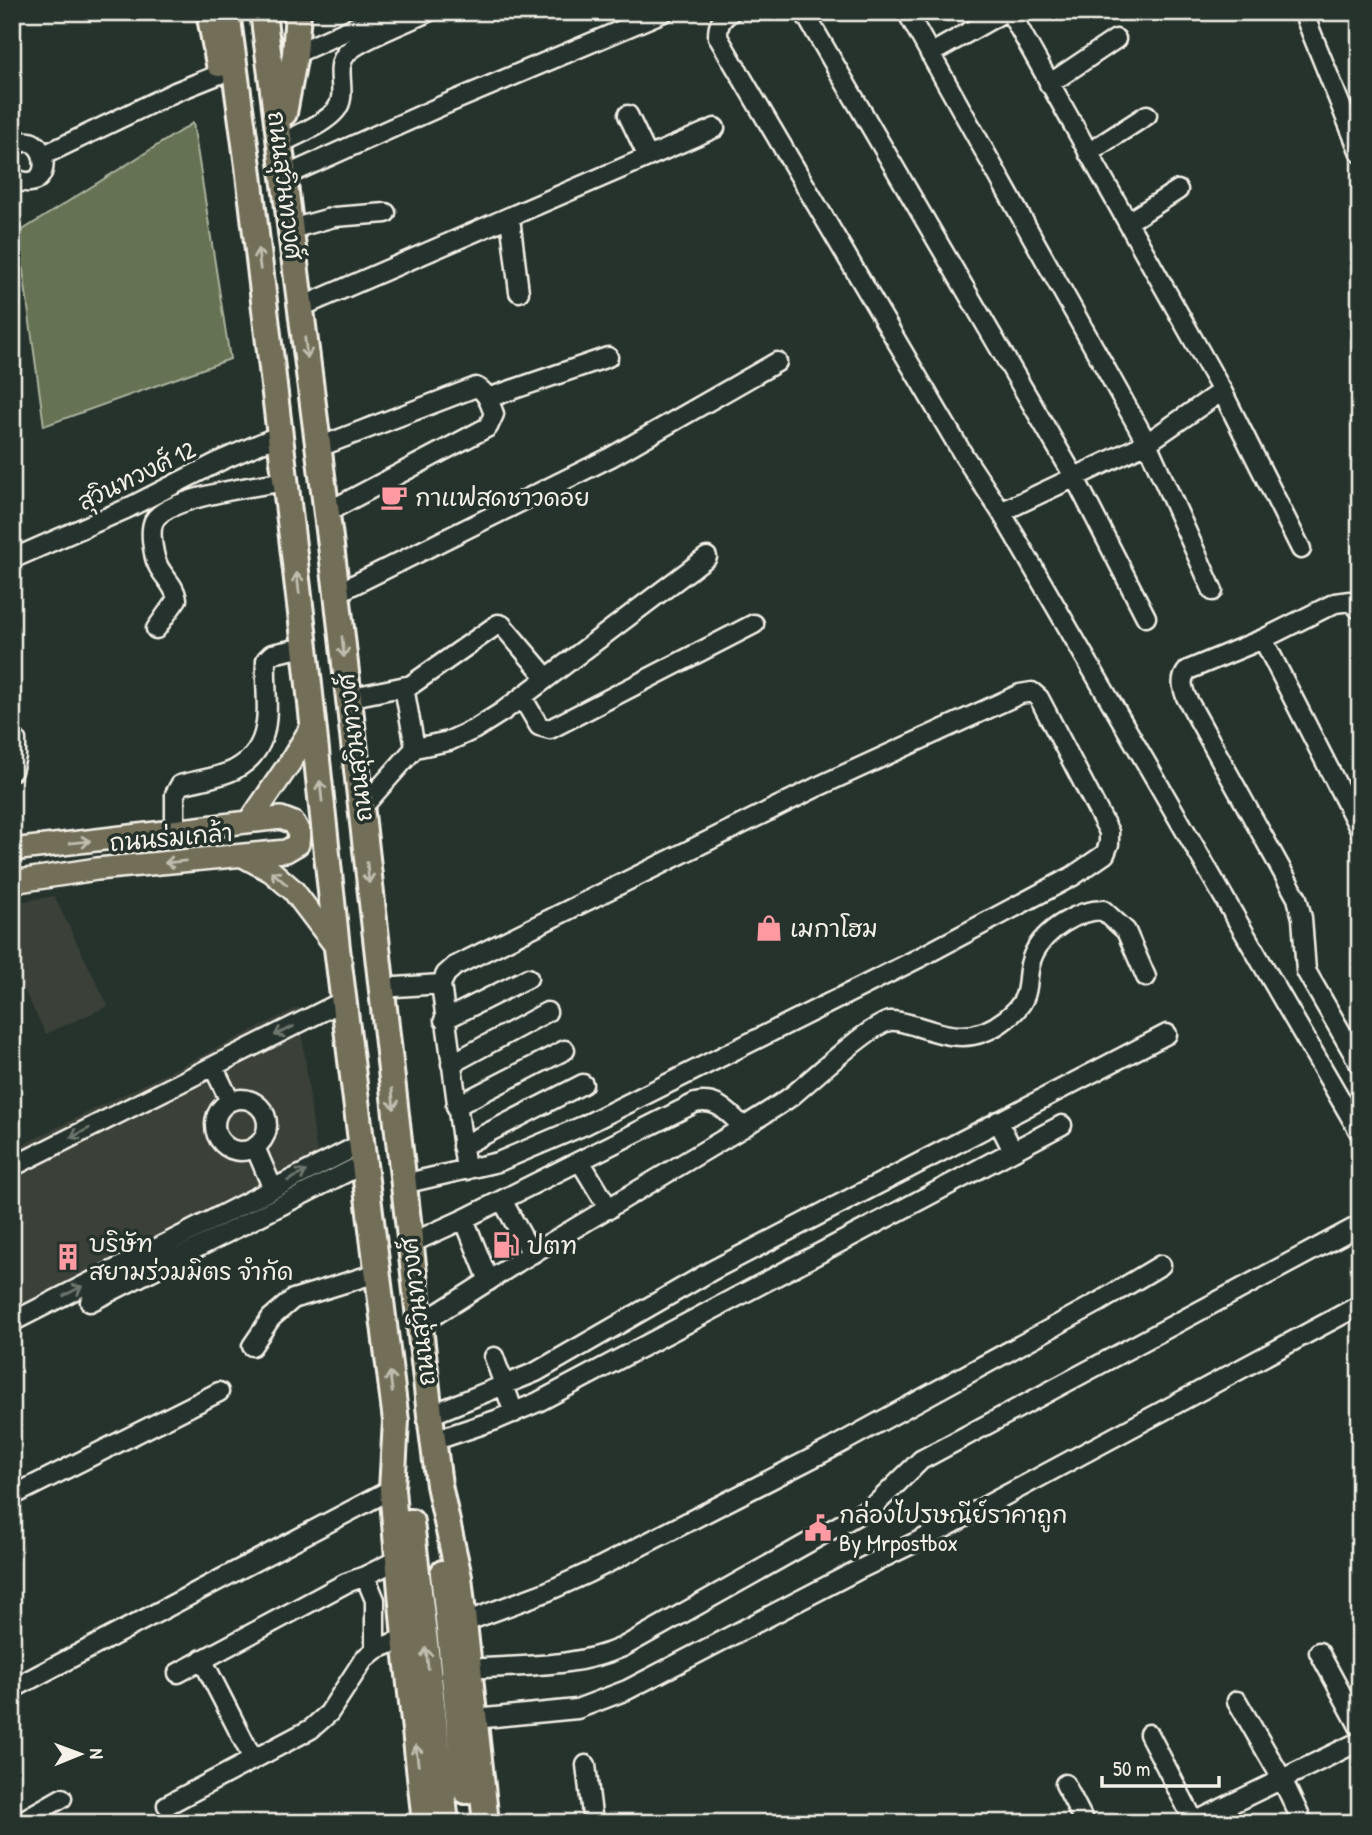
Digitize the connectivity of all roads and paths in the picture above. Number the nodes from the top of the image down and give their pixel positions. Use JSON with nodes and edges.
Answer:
{"nodes":[{"id":1,"x":209,"y":12,"type":"edge"},
{"id":2,"x":228,"y":12,"type":"edge"},
{"id":3,"x":263,"y":12,"type":"edge"},
{"id":4,"x":298,"y":12,"type":"edge"},
{"id":5,"x":388,"y":12,"type":"edge"},
{"id":6,"x":428,"y":12,"type":"edge"},
{"id":7,"x":664,"y":12,"type":"edge"},
{"id":8,"x":731,"y":12,"type":"edge"},
{"id":9,"x":804,"y":12,"type":"edge"},
{"id":10,"x":907,"y":12,"type":"edge"},
{"id":11,"x":1004,"y":12,"type":"edge"},
{"id":12,"x":1010,"y":12,"type":"edge"},
{"id":13,"x":1303,"y":12,"type":"edge"},
{"id":14,"x":1116,"y":39,"type":"dead end"},
{"id":15,"x":295,"y":54,"type":"junction"},
{"id":16,"x":930,"y":54,"type":"junction"},
{"id":17,"x":220,"y":74,"type":"junction"},
{"id":18,"x":1049,"y":84,"type":"junction"},
{"id":19,"x":628,"y":115,"type":"dead end"},
{"id":20,"x":1147,"y":115,"type":"dead end"},
{"id":21,"x":715,"y":128,"type":"dead end"},
{"id":22,"x":280,"y":139,"type":"junction"},
{"id":23,"x":12,"y":148,"type":"edge"},
{"id":24,"x":1088,"y":153,"type":"junction"},
{"id":25,"x":1360,"y":153,"type":"edge"},
{"id":26,"x":44,"y":155,"type":"junction"},
{"id":27,"x":649,"y":158,"type":"junction"},
{"id":28,"x":248,"y":166,"type":"junction"},
{"id":29,"x":285,"y":176,"type":"junction"},
{"id":30,"x":12,"y":177,"type":"edge"},
{"id":31,"x":1178,"y":190,"type":"dead end"},
{"id":32,"x":386,"y":213,"type":"dead end"},
{"id":33,"x":509,"y":218,"type":"junction"},
{"id":34,"x":1128,"y":222,"type":"junction"},
{"id":35,"x":291,"y":229,"type":"junction"},
{"id":36,"x":519,"y":292,"type":"dead end"},
{"id":37,"x":301,"y":307,"type":"junction"},
{"id":38,"x":608,"y":357,"type":"dead end"},
{"id":39,"x":777,"y":362,"type":"dead end"},
{"id":40,"x":1222,"y":391,"type":"junction"},
{"id":41,"x":488,"y":398,"type":"junction"},
{"id":42,"x":280,"y":435,"type":"junction"},
{"id":43,"x":1147,"y":443,"type":"junction"},
{"id":44,"x":319,"y":447,"type":"junction"},
{"id":45,"x":1075,"y":478,"type":"junction"},
{"id":46,"x":285,"y":481,"type":"junction"},
{"id":47,"x":327,"y":512,"type":"junction"},
{"id":48,"x":1001,"y":512,"type":"junction"},
{"id":49,"x":1301,"y":549,"type":"dead end"},
{"id":50,"x":707,"y":558,"type":"dead end"},
{"id":51,"x":12,"y":559,"type":"edge"},
{"id":52,"x":1213,"y":591,"type":"dead end"},
{"id":53,"x":337,"y":593,"type":"junction"},
{"id":54,"x":1360,"y":610,"type":"edge"},
{"id":55,"x":1146,"y":618,"type":"dead end"},
{"id":56,"x":754,"y":624,"type":"dead end"},
{"id":57,"x":156,"y":629,"type":"dead end"},
{"id":58,"x":1263,"y":639,"type":"junction"},
{"id":59,"x":305,"y":647,"type":"junction"},
{"id":60,"x":547,"y":678,"type":"junction"},
{"id":61,"x":404,"y":687,"type":"junction"},
{"id":62,"x":522,"y":697,"type":"junction"},
{"id":63,"x":348,"y":698,"type":"junction"},
{"id":64,"x":314,"y":723,"type":"junction"},
{"id":65,"x":16,"y":740,"type":"dead end"},
{"id":66,"x":415,"y":748,"type":"junction"},
{"id":67,"x":12,"y":771,"type":"edge"},
{"id":68,"x":362,"y":808,"type":"junction"},
{"id":69,"x":250,"y":821,"type":"junction"},
{"id":70,"x":1360,"y":830,"type":"edge"},
{"id":71,"x":175,"y":831,"type":"junction"},
{"id":72,"x":12,"y":850,"type":"edge"},
{"id":73,"x":243,"y":856,"type":"junction"},
{"id":74,"x":12,"y":882,"type":"edge"},
{"id":75,"x":337,"y":948,"type":"junction"},
{"id":76,"x":1146,"y":977,"type":"dead end"},
{"id":77,"x":528,"y":978,"type":"dead end"},
{"id":78,"x":441,"y":984,"type":"junction"},
{"id":79,"x":381,"y":988,"type":"junction"},
{"id":80,"x":345,"y":1000,"type":"junction"},
{"id":81,"x":547,"y":1012,"type":"dead end"},
{"id":82,"x":444,"y":1020,"type":"junction"},
{"id":83,"x":1167,"y":1034,"type":"dead end"},
{"id":84,"x":565,"y":1050,"type":"dead end"},
{"id":85,"x":451,"y":1064,"type":"junction"},
{"id":86,"x":1360,"y":1065,"type":"edge"},
{"id":87,"x":213,"y":1066,"type":"junction"},
{"id":88,"x":583,"y":1084,"type":"dead end"},
{"id":89,"x":230,"y":1101,"type":"junction"},
{"id":90,"x":456,"y":1106,"type":"junction"},
{"id":91,"x":998,"y":1121,"type":"junction"},
{"id":92,"x":1062,"y":1125,"type":"dead end"},
{"id":93,"x":744,"y":1127,"type":"junction"},
{"id":94,"x":1360,"y":1133,"type":"edge"},
{"id":95,"x":462,"y":1146,"type":"junction"},
{"id":96,"x":255,"y":1147,"type":"junction"},
{"id":97,"x":1013,"y":1151,"type":"junction"},
{"id":98,"x":362,"y":1154,"type":"junction"},
{"id":99,"x":580,"y":1161,"type":"junction"},
{"id":100,"x":918,"y":1163,"type":"junction"},
{"id":101,"x":12,"y":1167,"type":"edge"},
{"id":102,"x":466,"y":1170,"type":"junction"},
{"id":103,"x":402,"y":1184,"type":"junction"},
{"id":104,"x":273,"y":1189,"type":"junction"},
{"id":105,"x":934,"y":1192,"type":"junction"},
{"id":106,"x":502,"y":1200,"type":"junction"},
{"id":107,"x":609,"y":1209,"type":"junction"},
{"id":108,"x":464,"y":1219,"type":"junction"},
{"id":109,"x":1360,"y":1225,"type":"edge"},
{"id":110,"x":765,"y":1243,"type":"junction"},
{"id":111,"x":409,"y":1244,"type":"junction"},
{"id":112,"x":531,"y":1254,"type":"junction"},
{"id":113,"x":1161,"y":1265,"type":"dead end"},
{"id":114,"x":377,"y":1273,"type":"junction"},
{"id":115,"x":779,"y":1273,"type":"junction"},
{"id":116,"x":489,"y":1281,"type":"junction"},
{"id":117,"x":90,"y":1303,"type":"dead end"},
{"id":118,"x":1360,"y":1305,"type":"edge"},
{"id":119,"x":12,"y":1322,"type":"edge"},
{"id":120,"x":419,"y":1325,"type":"junction"},
{"id":121,"x":251,"y":1346,"type":"dead end"},
{"id":122,"x":494,"y":1357,"type":"dead end"},
{"id":123,"x":506,"y":1386,"type":"junction"},
{"id":124,"x":219,"y":1392,"type":"dead end"},
{"id":125,"x":514,"y":1413,"type":"junction"},
{"id":126,"x":430,"y":1415,"type":"junction"},
{"id":127,"x":396,"y":1421,"type":"junction"},
{"id":128,"x":433,"y":1441,"type":"junction"},
{"id":129,"x":393,"y":1489,"type":"junction"},
{"id":130,"x":12,"y":1496,"type":"edge"},
{"id":131,"x":399,"y":1559,"type":"junction"},
{"id":132,"x":365,"y":1576,"type":"junction"},
{"id":133,"x":445,"y":1619,"type":"junction"},
{"id":134,"x":405,"y":1638,"type":"junction"},
{"id":135,"x":375,"y":1650,"type":"junction"},
{"id":136,"x":1319,"y":1652,"type":"dead end"},
{"id":137,"x":202,"y":1659,"type":"junction"},
{"id":138,"x":470,"y":1668,"type":"junction"},
{"id":139,"x":178,"y":1673,"type":"dead end"},
{"id":140,"x":12,"y":1689,"type":"edge"},
{"id":141,"x":1237,"y":1701,"type":"dead end"},
{"id":142,"x":475,"y":1720,"type":"junction"},
{"id":143,"x":1360,"y":1728,"type":"edge"},
{"id":144,"x":1149,"y":1734,"type":"dead end"},
{"id":145,"x":1360,"y":1741,"type":"edge"},
{"id":146,"x":254,"y":1759,"type":"junction"},
{"id":147,"x":586,"y":1765,"type":"dead end"},
{"id":148,"x":1282,"y":1779,"type":"junction"},
{"id":149,"x":1065,"y":1784,"type":"dead end"},
{"id":150,"x":62,"y":1798,"type":"dead end"},
{"id":151,"x":167,"y":1805,"type":"dead end"},
{"id":152,"x":1194,"y":1822,"type":"edge"},
{"id":153,"x":18,"y":1823,"type":"edge"},
{"id":154,"x":425,"y":1823,"type":"edge"},
{"id":155,"x":446,"y":1823,"type":"edge"},
{"id":156,"x":469,"y":1823,"type":"edge"},
{"id":157,"x":486,"y":1823,"type":"edge"},
{"id":158,"x":593,"y":1823,"type":"edge"},
{"id":159,"x":1085,"y":1823,"type":"edge"},
{"id":160,"x":1303,"y":1823,"type":"edge"}],
"edges":[{"from":1,"to":17,"type":"highway"},
{"from":2,"to":28,"type":"highway","name":"ถนนสุวินทวงศ์"},
{"from":3,"to":22,"type":"highway","name":"ถนนสุวินทวงศ์"},
{"from":4,"to":15,"type":"highway"},
{"from":5,"to":15,"type":"street"},
{"from":6,"to":22,"type":"street"},
{"from":7,"to":29,"type":"street"},
{"from":8,"to":48,"type":"street"},
{"from":9,"to":45,"type":"street"},
{"from":10,"to":16,"type":"street"},
{"from":11,"to":16,"type":"street"},
{"from":12,"to":18,"type":"street"},
{"from":13,"to":25,"type":"street"},
{"from":14,"to":18,"type":"street"},
{"from":15,"to":22,"type":"highway"},
{"from":16,"to":43,"type":"street"},
{"from":17,"to":26,"type":"street"},
{"from":17,"to":28,"type":"highway"},
{"from":18,"to":24,"type":"street"},
{"from":19,"to":27,"type":"street"},
{"from":20,"to":24,"type":"street"},
{"from":21,"to":27,"type":"street"},
{"from":22,"to":29,"type":"highway","name":"ถนนสุวินทวงศ์"},
{"from":23,"to":26,"type":"street"},
{"from":24,"to":34,"type":"street"},
{"from":26,"to":30,"type":"street"},
{"from":27,"to":33,"type":"street"},
{"from":42,"to":28,"type":"highway","name":"ถนนสุวินทวงศ์","one_way":true},
{"from":29,"to":35,"type":"highway","name":"ถนนสุวินทวงศ์"},
{"from":31,"to":34,"type":"street"},
{"from":32,"to":35,"type":"street"},
{"from":33,"to":36,"type":"street"},
{"from":33,"to":37,"type":"street"},
{"from":34,"to":40,"type":"street"},
{"from":35,"to":37,"type":"highway","name":"ถนนสุวินทวงศ์"},
{"from":37,"to":44,"type":"highway","name":"ถนนสุวินทวงศ์","one_way":true},
{"from":38,"to":41,"type":"street"},
{"from":39,"to":53,"type":"street"},
{"from":40,"to":43,"type":"street"},
{"from":40,"to":49,"type":"street"},
{"from":41,"to":44,"type":"street"},
{"from":41,"to":47,"type":"street"},
{"from":42,"to":46,"type":"highway","name":"ถนนสุวินทวงศ์"},
{"from":42,"to":51,"type":"street","name":"สุวินทวงศ์ 12"},
{"from":43,"to":45,"type":"street"},
{"from":43,"to":52,"type":"street"},
{"from":44,"to":47,"type":"highway","name":"ถนนสุวินทวงศ์"},
{"from":45,"to":48,"type":"street"},
{"from":45,"to":55,"type":"street"},
{"from":46,"to":57,"type":"street"},
{"from":59,"to":46,"type":"highway","name":"ถนนสุวินทวงศ์","one_way":true},
{"from":47,"to":53,"type":"highway","name":"ถนนสุวินทวงศ์"},
{"from":48,"to":94,"type":"street"},
{"from":50,"to":60,"type":"street"},
{"from":53,"to":63,"type":"highway","name":"ถนนสุวินทวงศ์","one_way":true},
{"from":54,"to":58,"type":"street"},
{"from":56,"to":62,"type":"street"},
{"from":58,"to":70,"type":"street"},
{"from":58,"to":86,"type":"street"},
{"from":59,"to":64,"type":"highway","name":"ถนนสุวินทวงศ์"},
{"from":59,"to":71,"type":"street"},
{"from":60,"to":61,"type":"street"},
{"from":60,"to":62,"type":"street"},
{"from":61,"to":63,"type":"street"},
{"from":61,"to":66,"type":"street"},
{"from":62,"to":66,"type":"street"},
{"from":63,"to":68,"type":"highway","name":"ถนนสุวินทวงศ์"},
{"from":64,"to":69,"type":"main road","name":"ถนนร่มเกล้า"},
{"from":75,"to":64,"type":"highway","name":"ถนนสุวินทวงศ์","one_way":true},
{"from":65,"to":67,"type":"street"},
{"from":66,"to":68,"type":"street"},
{"from":68,"to":79,"type":"highway","name":"ถนนสุวินทวงศ์","one_way":true},
{"from":69,"to":71,"type":"main road","name":"ถนนร่มเกล้า"},
{"from":69,"to":73,"type":"main road"},
{"from":72,"to":71,"type":"main road","name":"ถนนร่มเกล้า","one_way":true},
{"from":73,"to":74,"type":"main road","name":"ถนนร่มเกล้า","one_way":true},
{"from":75,"to":73,"type":"main road","name":"ถนนร่มเกล้า","one_way":true},
{"from":75,"to":80,"type":"highway","name":"ถนนสุวินทวงศ์"},
{"from":76,"to":93,"type":"street"},
{"from":77,"to":82,"type":"street"},
{"from":78,"to":79,"type":"street"},
{"from":78,"to":82,"type":"street"},
{"from":78,"to":102,"type":"street"},
{"from":79,"to":103,"type":"highway","name":"ถนนสุวินทวงศ์","one_way":true},
{"from":80,"to":87,"type":"street","one_way":true},
{"from":80,"to":98,"type":"highway","name":"ถนนสุวินทวงศ์"},
{"from":81,"to":85,"type":"street"},
{"from":82,"to":85,"type":"street"},
{"from":83,"to":91,"type":"street"},
{"from":84,"to":90,"type":"street"},
{"from":85,"to":90,"type":"street"},
{"from":87,"to":89,"type":"street"},
{"from":87,"to":101,"type":"street","one_way":true},
{"from":88,"to":95,"type":"street"},
{"from":89,"to":96,"type":"street"},
{"from":89,"to":96,"type":"street"},
{"from":90,"to":95,"type":"street"},
{"from":91,"to":97,"type":"street"},
{"from":91,"to":100,"type":"street"},
{"from":92,"to":97,"type":"street"},
{"from":93,"to":99,"type":"street"},
{"from":93,"to":107,"type":"street"},
{"from":95,"to":102,"type":"street"},
{"from":96,"to":104,"type":"street"},
{"from":97,"to":105,"type":"street"},
{"from":104,"to":98,"type":"street","one_way":true},
{"from":98,"to":114,"type":"highway","name":"ถนนสุวินทวงศ์"},
{"from":98,"to":117,"type":"street"},
{"from":99,"to":106,"type":"street"},
{"from":99,"to":107,"type":"street"},
{"from":100,"to":105,"type":"street"},
{"from":100,"to":110,"type":"street"},
{"from":102,"to":103,"type":"street"},
{"from":103,"to":111,"type":"highway","name":"ถนนสุวินทวงศ์"},
{"from":119,"to":104,"type":"street","one_way":true},
{"from":105,"to":115,"type":"street"},
{"from":106,"to":108,"type":"street"},
{"from":106,"to":112,"type":"street"},
{"from":107,"to":112,"type":"street"},
{"from":108,"to":111,"type":"street"},
{"from":108,"to":116,"type":"street"},
{"from":109,"to":138,"type":"street"},
{"from":110,"to":115,"type":"street"},
{"from":110,"to":123,"type":"street"},
{"from":111,"to":120,"type":"highway","name":"ถนนสุวินทวงศ์"},
{"from":112,"to":116,"type":"street"},
{"from":113,"to":133,"type":"street"},
{"from":114,"to":121,"type":"street"},
{"from":127,"to":114,"type":"highway","name":"ถนนสุวินทวงศ์","one_way":true},
{"from":115,"to":125,"type":"street"},
{"from":116,"to":120,"type":"street"},
{"from":118,"to":142,"type":"street"},
{"from":120,"to":126,"type":"highway","name":"ถนนสุวินทวงศ์"},
{"from":122,"to":123,"type":"street"},
{"from":123,"to":125,"type":"street"},
{"from":123,"to":126,"type":"street"},
{"from":124,"to":130,"type":"street"},
{"from":125,"to":128,"type":"street"},
{"from":126,"to":128,"type":"highway","name":"ถนนสุวินทวงศ์"},
{"from":127,"to":129,"type":"highway","name":"ถนนสุวินทวงศ์"},
{"from":127,"to":133,"type":"highway","name":"ถนนสุวินทวงศ์"},
{"from":128,"to":133,"type":"highway","name":"ถนนสุวินทวงศ์"},
{"from":129,"to":131,"type":"highway","name":"ถนนสุวินทวงศ์"},
{"from":129,"to":140,"type":"street"},
{"from":131,"to":132,"type":"street"},
{"from":131,"to":134,"type":"highway","name":"ถนนสุวินทวงศ์"},
{"from":132,"to":135,"type":"street"},
{"from":132,"to":137,"type":"street"},
{"from":133,"to":138,"type":"highway","name":"ถนนสุวินทวงศ์"},
{"from":155,"to":133,"type":"highway","name":"ถนนสุวินทวงศ์","one_way":true},
{"from":133,"to":156,"type":"highway","name":"ถนนสุวินทวงศ์"},
{"from":134,"to":135,"type":"street"},
{"from":154,"to":134,"type":"highway","name":"ถนนสุวินทวงศ์","one_way":true},
{"from":135,"to":146,"type":"street"},
{"from":136,"to":143,"type":"street"},
{"from":137,"to":139,"type":"street"},
{"from":137,"to":146,"type":"street"},
{"from":138,"to":142,"type":"highway","name":"ถนนสุวินทวงศ์"},
{"from":141,"to":148,"type":"street"},
{"from":142,"to":157,"type":"highway","name":"ถนนสุวินทวงศ์"},
{"from":144,"to":152,"type":"street"},
{"from":145,"to":148,"type":"street"},
{"from":146,"to":151,"type":"street"},
{"from":147,"to":158,"type":"street"},
{"from":148,"to":152,"type":"street"},
{"from":148,"to":160,"type":"street"},
{"from":149,"to":159,"type":"street"},
{"from":150,"to":153,"type":"street"}]}
